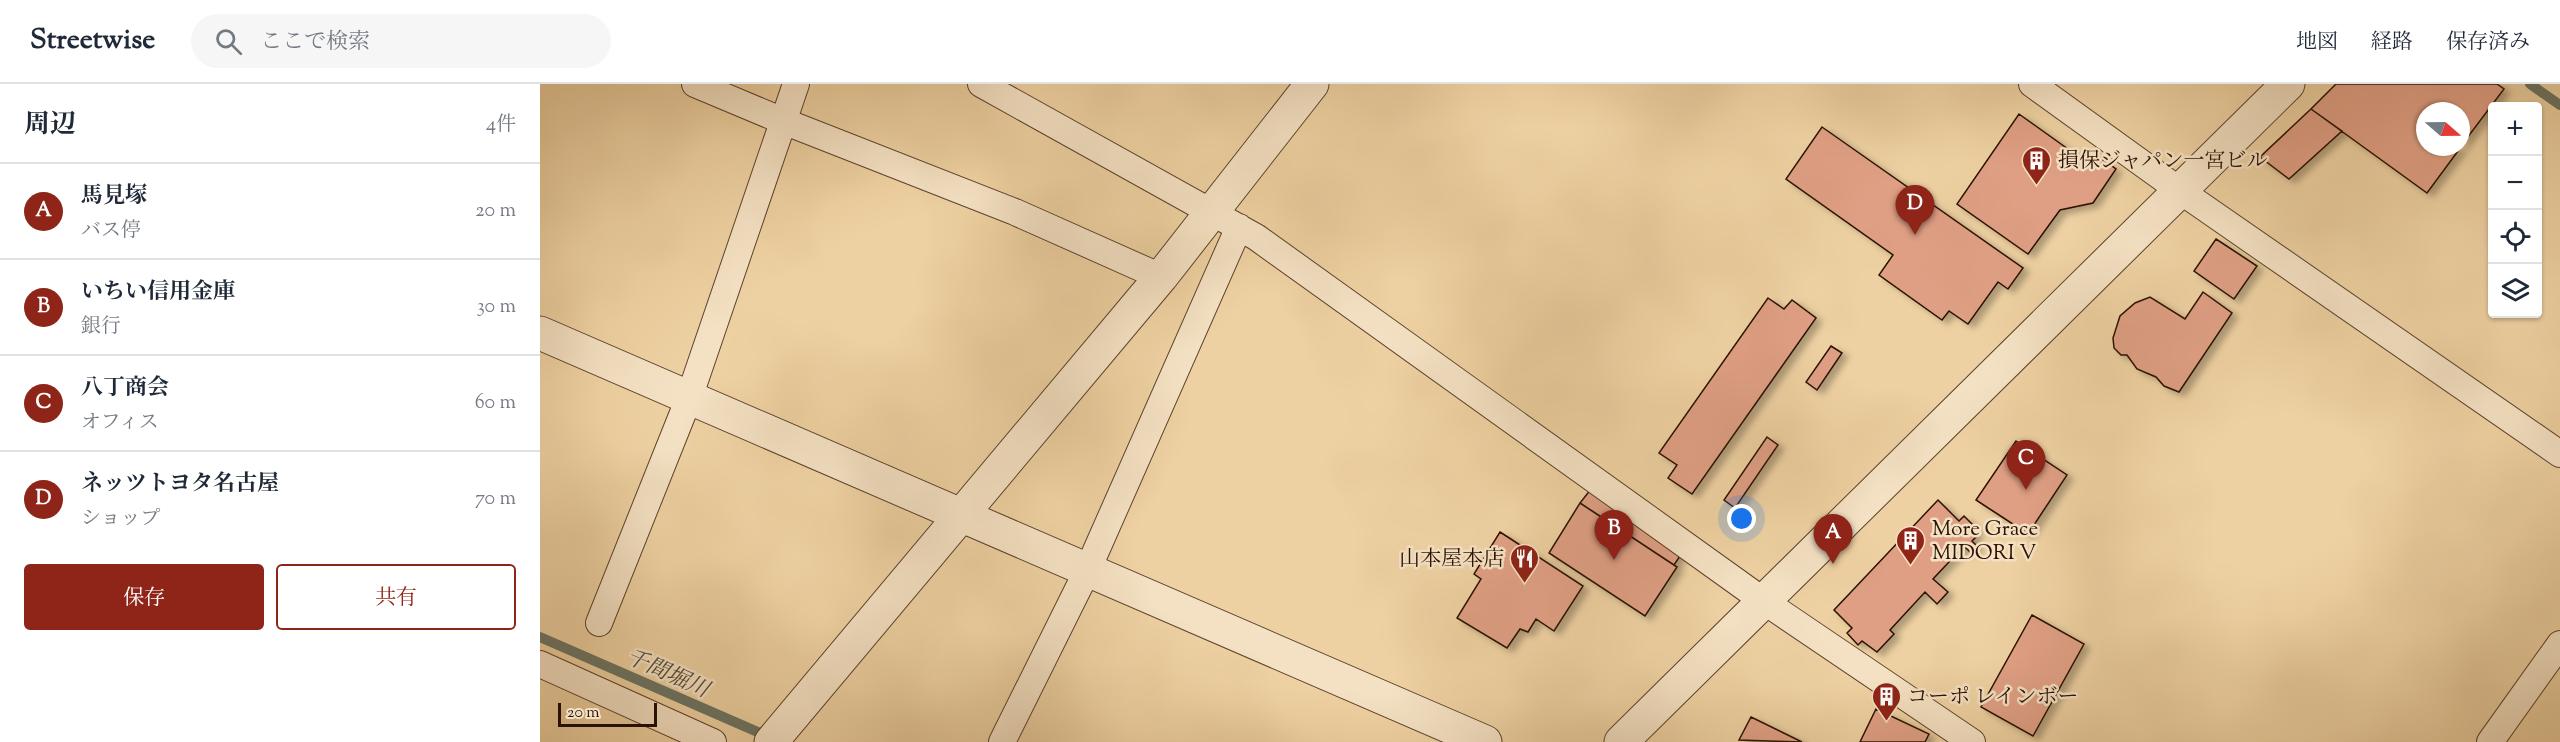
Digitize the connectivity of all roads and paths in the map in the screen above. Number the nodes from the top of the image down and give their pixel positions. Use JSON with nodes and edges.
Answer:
{"nodes":[{"id":1,"x":695,"y":84,"type":"edge"},
{"id":2,"x":796,"y":84,"type":"edge"},
{"id":3,"x":981,"y":84,"type":"edge"},
{"id":4,"x":1312,"y":84,"type":"edge"},
{"id":5,"x":2032,"y":84,"type":"edge"},
{"id":6,"x":2288,"y":84,"type":"edge"},
{"id":7,"x":783,"y":121,"type":"junction"},
{"id":8,"x":2179,"y":190,"type":"junction"},
{"id":9,"x":1225,"y":219,"type":"junction"},
{"id":10,"x":1161,"y":277,"type":"junction"},
{"id":11,"x":540,"y":333,"type":"edge"},
{"id":12,"x":689,"y":398,"type":"junction"},
{"id":13,"x":2560,"y":454,"type":"edge"},
{"id":14,"x":963,"y":514,"type":"junction"},
{"id":15,"x":1088,"y":568,"type":"junction"},
{"id":16,"x":1765,"y":602,"type":"junction"},
{"id":17,"x":599,"y":623,"type":"dead end"},
{"id":18,"x":2560,"y":644,"type":"edge"},
{"id":19,"x":540,"y":664,"type":"edge"},
{"id":20,"x":778,"y":734,"type":"edge"},
{"id":21,"x":713,"y":742,"type":"edge"},
{"id":22,"x":1002,"y":742,"type":"edge"},
{"id":23,"x":1485,"y":742,"type":"edge"},
{"id":24,"x":1621,"y":742,"type":"edge"},
{"id":25,"x":1972,"y":742,"type":"edge"},
{"id":26,"x":2490,"y":742,"type":"edge"}],
"edges":[{"from":1,"to":7,"type":"street"},
{"from":2,"to":7,"type":"street"},
{"from":3,"to":9,"type":"street"},
{"from":4,"to":9,"type":"street"},
{"from":5,"to":8,"type":"street"},
{"from":6,"to":8,"type":"street"},
{"from":7,"to":10,"type":"street"},
{"from":7,"to":12,"type":"street"},
{"from":8,"to":13,"type":"street"},
{"from":8,"to":16,"type":"street"},
{"from":9,"to":10,"type":"street"},
{"from":9,"to":15,"type":"street"},
{"from":9,"to":16,"type":"street"},
{"from":10,"to":14,"type":"street"},
{"from":11,"to":12,"type":"street"},
{"from":12,"to":14,"type":"street"},
{"from":12,"to":17,"type":"street"},
{"from":14,"to":15,"type":"street"},
{"from":14,"to":20,"type":"street"},
{"from":15,"to":22,"type":"street"},
{"from":15,"to":23,"type":"street"},
{"from":16,"to":24,"type":"street"},
{"from":16,"to":25,"type":"street"},
{"from":18,"to":26,"type":"street"},
{"from":19,"to":21,"type":"street"}]}
